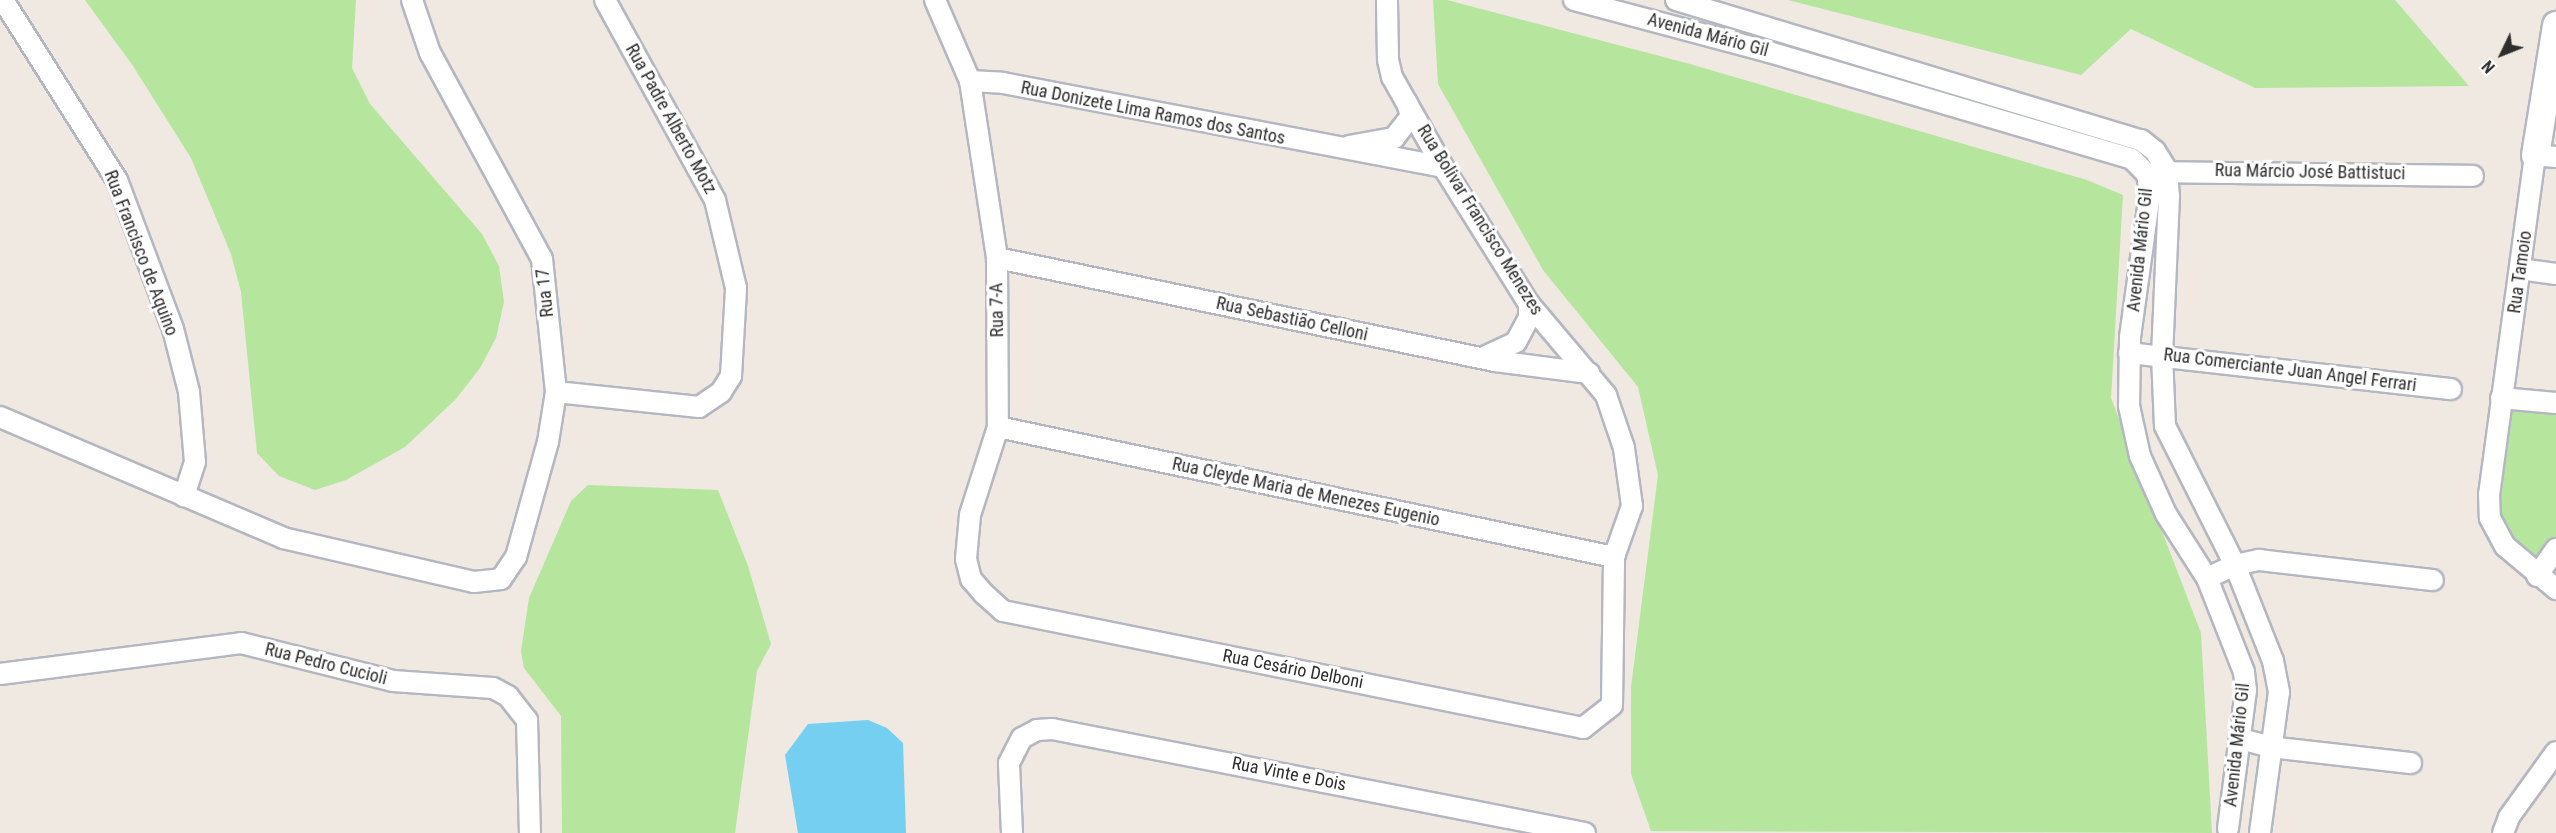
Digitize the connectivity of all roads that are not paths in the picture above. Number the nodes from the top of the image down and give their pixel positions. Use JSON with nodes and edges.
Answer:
{"nodes":[{"id":1,"x":3,"y":0,"type":"edge"},
{"id":2,"x":412,"y":0,"type":"edge"},
{"id":3,"x":605,"y":0,"type":"edge"},
{"id":4,"x":935,"y":0,"type":"edge"},
{"id":5,"x":1387,"y":0,"type":"edge"},
{"id":6,"x":1574,"y":0,"type":"edge"},
{"id":7,"x":1676,"y":0,"type":"edge"},
{"id":8,"x":1616,"y":5,"type":"edge"},
{"id":9,"x":2556,"y":30,"type":"edge"},
{"id":10,"x":1852,"y":53,"type":"junction"},
{"id":11,"x":1845,"y":75,"type":"junction"},
{"id":12,"x":970,"y":81,"type":"junction"},
{"id":13,"x":2014,"y":102,"type":"junction"},
{"id":14,"x":1407,"y":103,"type":"junction"},
{"id":15,"x":2008,"y":122,"type":"junction"},
{"id":16,"x":1334,"y":148,"type":"junction"},
{"id":17,"x":2546,"y":156,"type":"edge"},
{"id":18,"x":1443,"y":167,"type":"junction"},
{"id":19,"x":2167,"y":170,"type":"junction"},
{"id":20,"x":2147,"y":174,"type":"junction"},
{"id":21,"x":2473,"y":176,"type":"dead end"},
{"id":22,"x":997,"y":258,"type":"junction"},
{"id":23,"x":2520,"y":269,"type":"junction"},
{"id":24,"x":2556,"y":274,"type":"edge"},
{"id":25,"x":1529,"y":304,"type":"junction"},
{"id":26,"x":2129,"y":352,"type":"junction"},
{"id":27,"x":2162,"y":355,"type":"junction"},
{"id":28,"x":1482,"y":358,"type":"junction"},
{"id":29,"x":1589,"y":373,"type":"junction"},
{"id":30,"x":2451,"y":389,"type":"dead end"},
{"id":31,"x":556,"y":392,"type":"junction"},
{"id":32,"x":2501,"y":398,"type":"junction"},
{"id":33,"x":2556,"y":403,"type":"edge"},
{"id":34,"x":0,"y":417,"type":"edge"},
{"id":35,"x":998,"y":427,"type":"junction"},
{"id":36,"x":184,"y":496,"type":"junction"},
{"id":37,"x":2556,"y":549,"type":"edge"},
{"id":38,"x":1614,"y":556,"type":"junction"},
{"id":39,"x":2235,"y":565,"type":"junction"},
{"id":40,"x":2537,"y":576,"type":"junction"},
{"id":41,"x":2207,"y":578,"type":"junction"},
{"id":42,"x":2433,"y":580,"type":"dead end"},
{"id":43,"x":2556,"y":589,"type":"edge"},
{"id":44,"x":1003,"y":611,"type":"joint"},
{"id":45,"x":0,"y":674,"type":"edge"},
{"id":46,"x":1583,"y":728,"type":"joint"},
{"id":47,"x":2241,"y":739,"type":"junction"},
{"id":48,"x":2270,"y":747,"type":"junction"},
{"id":49,"x":2556,"y":752,"type":"edge"},
{"id":50,"x":2411,"y":763,"type":"dead end"},
{"id":51,"x":2228,"y":829,"type":"dead end"},
{"id":52,"x":530,"y":833,"type":"edge"},
{"id":53,"x":1012,"y":833,"type":"edge"},
{"id":54,"x":1585,"y":833,"type":"edge"},
{"id":55,"x":2260,"y":833,"type":"edge"},
{"id":56,"x":2504,"y":833,"type":"edge"}],
"edges":[{"from":1,"to":36,"type":"street","name":"Rua Francisco de Aquino"},
{"from":2,"to":31,"type":"street","name":"Rua 17"},
{"from":3,"to":31,"type":"street","name":"Rua Padre Alberto Motz"},
{"from":4,"to":12,"type":"street","name":"Rua 7-A"},
{"from":5,"to":14,"type":"street","name":"Rua Bolivar Francisco Menezes"},
{"from":6,"to":8,"type":"street","name":"Avenida Mário Gil"},
{"from":7,"to":10,"type":"street","name":"Avenida Mário Gil"},
{"from":8,"to":11,"type":"street","name":"Avenida Mário Gil"},
{"from":9,"to":17,"type":"street","name":"Rua Tamoio"},
{"from":10,"to":11,"type":"street"},
{"from":10,"to":13,"type":"street","name":"Avenida Mário Gil"},
{"from":11,"to":15,"type":"street","name":"Avenida Mário Gil"},
{"from":12,"to":16,"type":"street","name":"Rua Donizete Lima Ramos dos Santos"},
{"from":12,"to":22,"type":"street","name":"Rua 7-A"},
{"from":13,"to":15,"type":"street"},
{"from":13,"to":19,"type":"street","name":"Avenida Mário Gil"},
{"from":14,"to":16,"type":"street"},
{"from":14,"to":18,"type":"street","name":"Rua Bolivar Francisco Menezes"},
{"from":15,"to":20,"type":"street","name":"Avenida Mário Gil"},
{"from":16,"to":18,"type":"street","name":"Rua Donizete Lima Ramos dos Santos"},
{"from":17,"to":23,"type":"street","name":"Rua Tamoio"},
{"from":18,"to":25,"type":"street","name":"Rua Bolivar Francisco Menezes"},
{"from":19,"to":20,"type":"street","name":"Rua Márcio José Battistuci"},
{"from":19,"to":21,"type":"street","name":"Rua Márcio José Battistuci"},
{"from":19,"to":27,"type":"street","name":"Avenida Mário Gil"},
{"from":20,"to":26,"type":"street","name":"Avenida Mário Gil"},
{"from":22,"to":28,"type":"street","name":"Rua Sebastião Celloni"},
{"from":22,"to":35,"type":"street","name":"Rua 7-A"},
{"from":23,"to":24,"type":"street"},
{"from":23,"to":32,"type":"street","name":"Rua Tamoio"},
{"from":25,"to":28,"type":"street"},
{"from":25,"to":29,"type":"street","name":"Rua Bolivar Francisco Menezes"},
{"from":26,"to":27,"type":"street","name":"Rua Comerciante Juan Angel Ferrari"},
{"from":26,"to":41,"type":"street","name":"Avenida Mário Gil"},
{"from":27,"to":30,"type":"street","name":"Rua Comerciante Juan Angel Ferrari"},
{"from":27,"to":39,"type":"street","name":"Avenida Mário Gil"},
{"from":28,"to":29,"type":"street","name":"Rua Sebastião Celloni"},
{"from":29,"to":38,"type":"street","name":"Rua Bolivar Francisco Menezes"},
{"from":31,"to":36,"type":"street","name":"Rua 17"},
{"from":32,"to":33,"type":"street"},
{"from":32,"to":40,"type":"street","name":"Rua Tamoio"},
{"from":34,"to":36,"type":"street"},
{"from":35,"to":38,"type":"street","name":"Rua Cleyde Maria de Menezes Eugenio"},
{"from":35,"to":44,"type":"street","name":"Rua 7-A"},
{"from":37,"to":40,"type":"street"},
{"from":38,"to":46,"type":"street","name":"Rua Bolivar Francisco Menezes"},
{"from":39,"to":41,"type":"street"},
{"from":39,"to":42,"type":"street"},
{"from":39,"to":48,"type":"street","name":"Avenida Mário Gil"},
{"from":40,"to":43,"type":"street"},
{"from":41,"to":47,"type":"street","name":"Avenida Mário Gil"},
{"from":44,"to":46,"type":"street","name":"Rua Cesário Delboni"},
{"from":45,"to":52,"type":"street","name":"Rua Pedro Cucioli"},
{"from":47,"to":48,"type":"street"},
{"from":47,"to":51,"type":"street","name":"Avenida Mário Gil"},
{"from":48,"to":50,"type":"street"},
{"from":48,"to":55,"type":"street","name":"Avenida Mário Gil"},
{"from":49,"to":56,"type":"street"},
{"from":53,"to":54,"type":"street","name":"Rua Vinte e Dois"}]}
